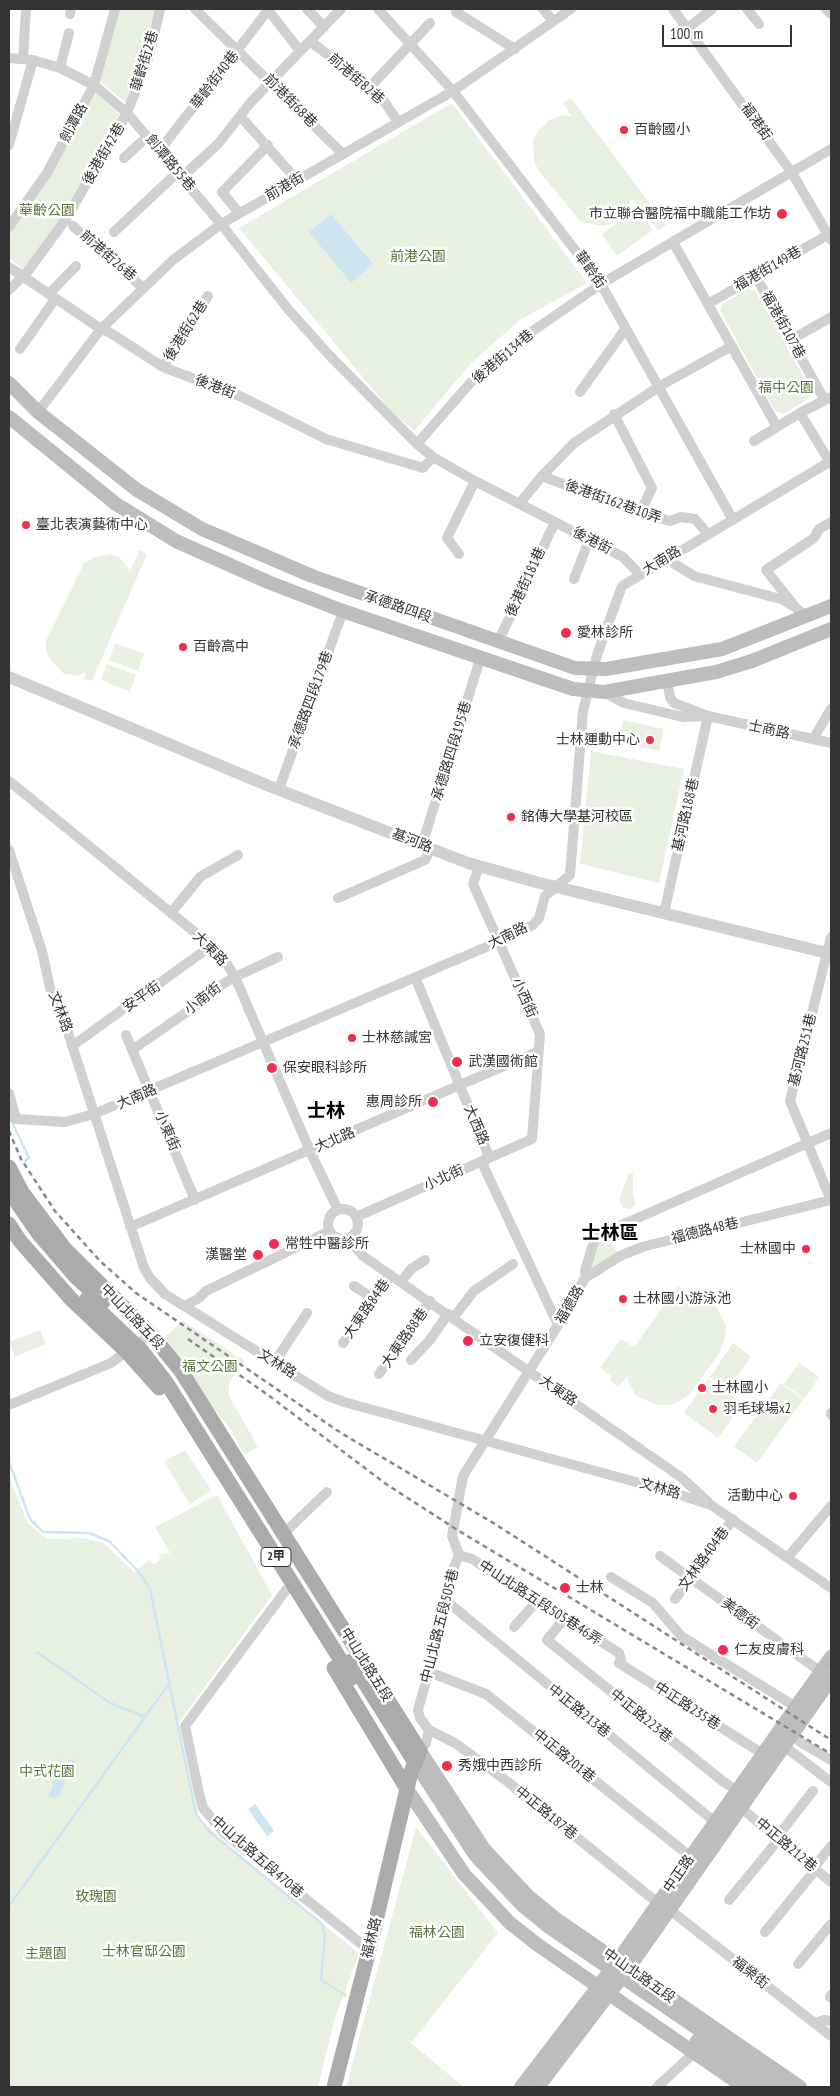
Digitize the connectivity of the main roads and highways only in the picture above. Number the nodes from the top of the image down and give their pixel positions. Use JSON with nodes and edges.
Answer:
{"nodes":[{"id":1,"x":9,"y":383,"type":"edge"},
{"id":2,"x":9,"y":417,"type":"edge"},
{"id":3,"x":831,"y":606,"type":"edge"},
{"id":4,"x":831,"y":629,"type":"edge"},
{"id":5,"x":10,"y":1174,"type":"edge"},
{"id":6,"x":9,"y":1191,"type":"edge"},
{"id":7,"x":9,"y":1204,"type":"edge"},
{"id":8,"x":9,"y":1224,"type":"edge"},
{"id":9,"x":90,"y":1316,"type":"junction"},
{"id":10,"x":139,"y":1343,"type":"junction"},
{"id":11,"x":317,"y":1597,"type":"junction"},
{"id":12,"x":831,"y":1657,"type":"edge"},
{"id":13,"x":826,"y":1675,"type":"edge"},
{"id":14,"x":364,"y":1689,"type":"junction"},
{"id":15,"x":415,"y":1762,"type":"junction"},
{"id":16,"x":407,"y":1789,"type":"junction"},
{"id":17,"x":664,"y":1907,"type":"junction"},
{"id":18,"x":613,"y":1978,"type":"junction"},
{"id":19,"x":334,"y":2087,"type":"edge"},
{"id":20,"x":521,"y":2087,"type":"edge"},
{"id":21,"x":538,"y":2087,"type":"edge"},
{"id":22,"x":744,"y":2087,"type":"edge"},
{"id":23,"x":764,"y":2087,"type":"edge"},
{"id":24,"x":782,"y":2087,"type":"edge"},
{"id":25,"x":800,"y":2087,"type":"edge"}],
"edges":[{"from":1,"to":3,"type":"main road","name":"承德路四段"},
{"from":2,"to":4,"type":"main road","name":"承德路四段"},
{"from":5,"to":10,"type":"main road","name":"中山北路五段"},
{"from":6,"to":10,"type":"main road","name":"中山北路五段","number":"2甲"},
{"from":7,"to":9,"type":"main road","name":"中山北路五段","number":"2甲"},
{"from":8,"to":9,"type":"main road","name":"中山北路五段"},
{"from":9,"to":10,"type":"main road","name":"中山北路五段","number":"2甲"},
{"from":10,"to":11,"type":"main road","name":"中山北路五段","number":"2甲"},
{"from":10,"to":11,"type":"main road","name":"中山北路五段"},
{"from":10,"to":14,"type":"main road","name":"中山北路五段","number":"2甲"},
{"from":10,"to":14,"type":"main road","name":"中山北路五段"},
{"from":11,"to":14,"type":"main road","name":"中山北路五段","number":"2甲"},
{"from":12,"to":13,"type":"main road","name":"中正路"},
{"from":13,"to":17,"type":"main road","name":"中正路"},
{"from":13,"to":17,"type":"main road","name":"中正路"},
{"from":14,"to":15,"type":"main road","name":"中山北路五段","number":"2甲"},
{"from":14,"to":16,"type":"main road","name":"中山北路五段"},
{"from":15,"to":16,"type":"main road"},
{"from":15,"to":18,"type":"main road","name":"中山北路五段"},
{"from":16,"to":18,"type":"main road","name":"中山北路五段"},
{"from":16,"to":19,"type":"main road","name":"福林路"},
{"from":17,"to":18,"type":"main road","name":"中正路"},
{"from":18,"to":20,"type":"main road","name":"中正路"},
{"from":18,"to":21,"type":"main road","name":"中正路"},
{"from":18,"to":22,"type":"main road","name":"中山北路五段"},
{"from":18,"to":23,"type":"main road","name":"中山北路五段"},
{"from":18,"to":24,"type":"main road","name":"中山北路五段"},
{"from":18,"to":25,"type":"main road","name":"中山北路五段"}]}
